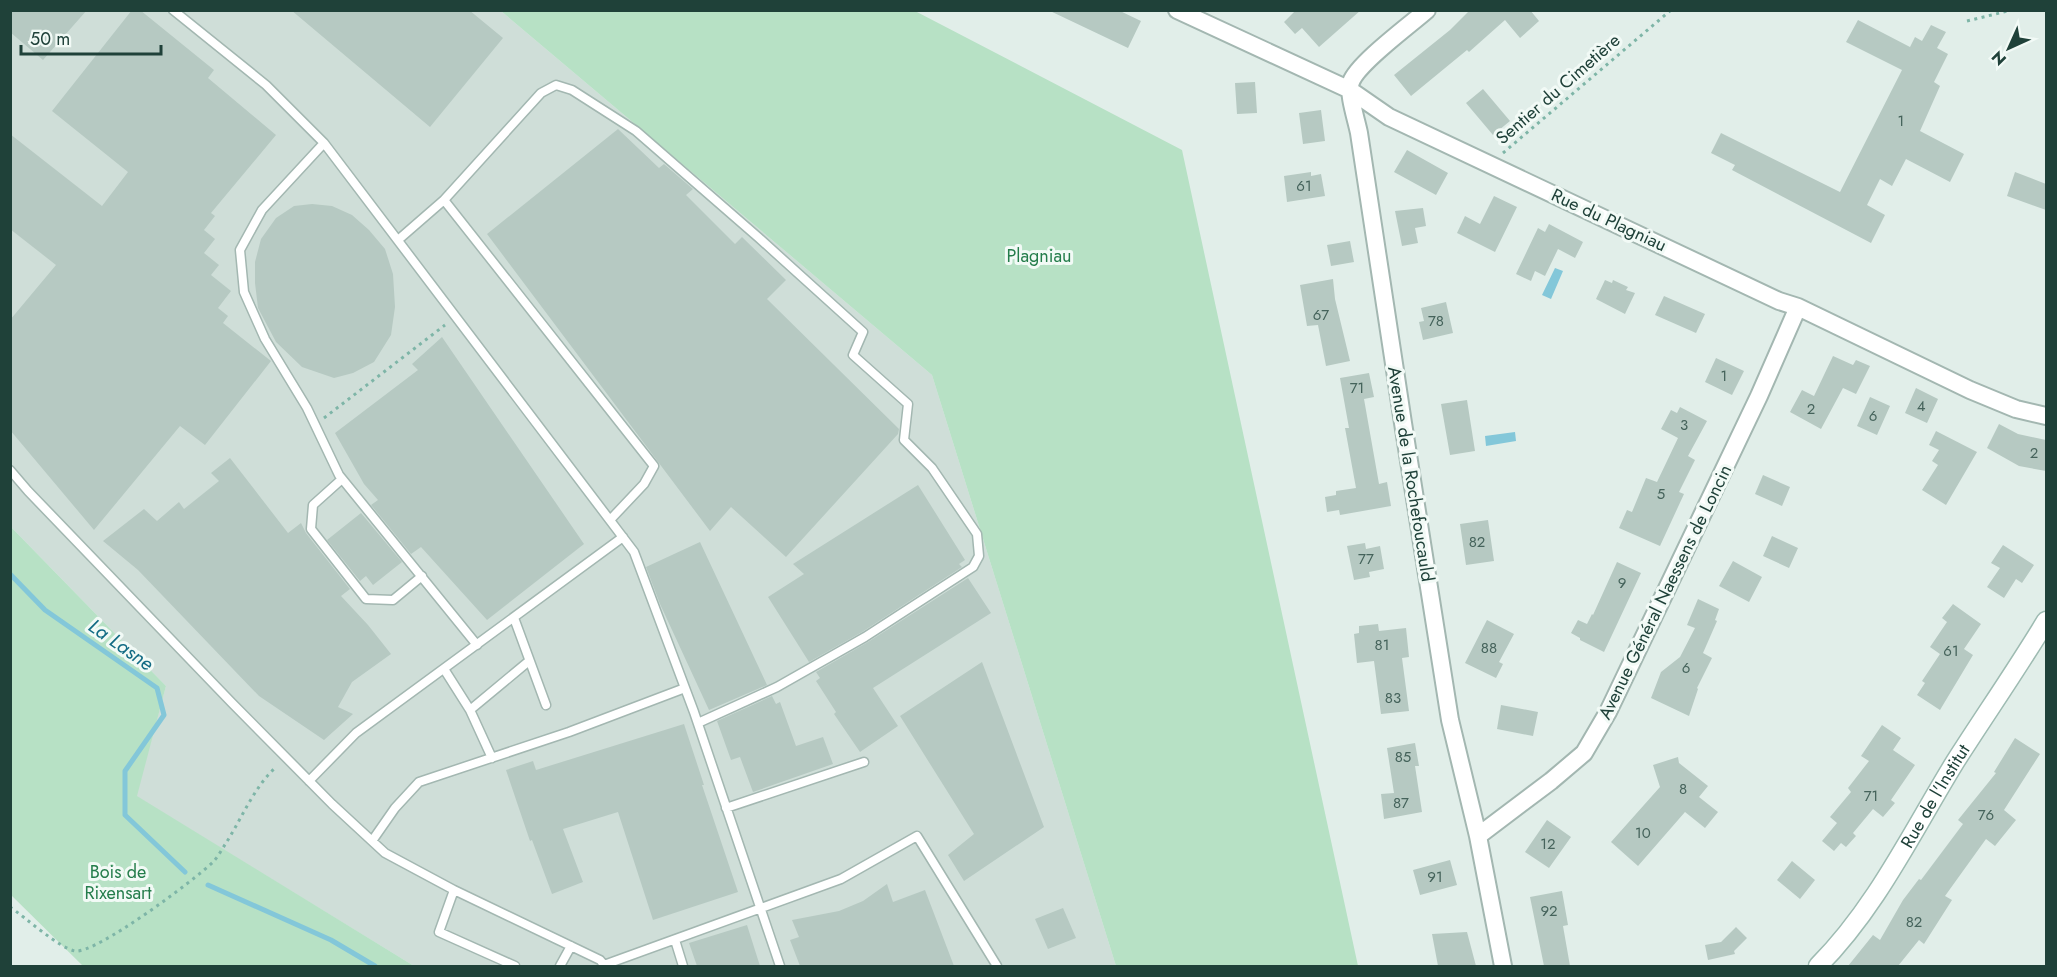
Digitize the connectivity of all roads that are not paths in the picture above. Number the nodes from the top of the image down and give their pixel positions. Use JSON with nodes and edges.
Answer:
{"nodes":[{"id":1,"x":173,"y":10,"type":"edge"},
{"id":2,"x":1177,"y":10,"type":"edge"},
{"id":3,"x":1427,"y":10,"type":"edge"},
{"id":4,"x":1350,"y":90,"type":"junction"},
{"id":5,"x":324,"y":143,"type":"junction"},
{"id":6,"x":444,"y":200,"type":"junction"},
{"id":7,"x":398,"y":240,"type":"junction"},
{"id":8,"x":1798,"y":307,"type":"junction"},
{"id":9,"x":2046,"y":416,"type":"edge"},
{"id":10,"x":10,"y":470,"type":"edge"},
{"id":11,"x":342,"y":479,"type":"junction"},
{"id":12,"x":610,"y":520,"type":"junction"},
{"id":13,"x":623,"y":537,"type":"junction"},
{"id":14,"x":422,"y":576,"type":"junction"},
{"id":15,"x":514,"y":618,"type":"junction"},
{"id":16,"x":2046,"y":621,"type":"edge"},
{"id":17,"x":477,"y":645,"type":"junction"},
{"id":18,"x":529,"y":661,"type":"junction"},
{"id":19,"x":444,"y":669,"type":"junction"},
{"id":20,"x":685,"y":688,"type":"junction"},
{"id":21,"x":546,"y":705,"type":"dead end"},
{"id":22,"x":470,"y":710,"type":"junction"},
{"id":23,"x":698,"y":723,"type":"junction"},
{"id":24,"x":492,"y":758,"type":"junction"},
{"id":25,"x":864,"y":762,"type":"dead end"},
{"id":26,"x":309,"y":781,"type":"junction"},
{"id":27,"x":726,"y":808,"type":"junction"},
{"id":28,"x":1478,"y":836,"type":"junction"},
{"id":29,"x":372,"y":841,"type":"junction"},
{"id":30,"x":454,"y":890,"type":"junction"},
{"id":31,"x":760,"y":910,"type":"junction"},
{"id":32,"x":675,"y":940,"type":"junction"},
{"id":33,"x":571,"y":946,"type":"junction"},
{"id":34,"x":515,"y":966,"type":"edge"},
{"id":35,"x":560,"y":966,"type":"edge"},
{"id":36,"x":604,"y":966,"type":"edge"},
{"id":37,"x":683,"y":966,"type":"edge"},
{"id":38,"x":780,"y":966,"type":"edge"},
{"id":39,"x":997,"y":966,"type":"edge"},
{"id":40,"x":1503,"y":966,"type":"edge"},
{"id":41,"x":1818,"y":966,"type":"edge"}],
"edges":[{"from":1,"to":5,"type":"lane"},
{"from":2,"to":4,"type":"street","name":"Rue du Plagniau"},
{"from":3,"to":4,"type":"street"},
{"from":4,"to":8,"type":"street","name":"Rue du Plagniau"},
{"from":4,"to":28,"type":"street","name":"Avenue de la Rochefoucauld"},
{"from":5,"to":7,"type":"lane"},
{"from":5,"to":11,"type":"lane"},
{"from":6,"to":7,"type":"lane"},
{"from":6,"to":12,"type":"lane"},
{"from":6,"to":23,"type":"lane"},
{"from":7,"to":12,"type":"lane"},
{"from":8,"to":9,"type":"street","name":"Rue du Plagniau"},
{"from":8,"to":28,"type":"street","name":"Avenue Général Naessens de Loncin"},
{"from":10,"to":26,"type":"lane"},
{"from":11,"to":14,"type":"lane"},
{"from":11,"to":14,"type":"lane"},
{"from":12,"to":13,"type":"lane"},
{"from":13,"to":15,"type":"lane"},
{"from":13,"to":20,"type":"lane"},
{"from":14,"to":17,"type":"lane"},
{"from":15,"to":17,"type":"lane"},
{"from":15,"to":18,"type":"lane"},
{"from":16,"to":41,"type":"street","name":"Rue de l'Institut"},
{"from":17,"to":19,"type":"lane"},
{"from":18,"to":21,"type":"lane"},
{"from":18,"to":22,"type":"lane"},
{"from":19,"to":22,"type":"lane"},
{"from":19,"to":26,"type":"lane"},
{"from":20,"to":23,"type":"lane"},
{"from":20,"to":24,"type":"lane"},
{"from":22,"to":24,"type":"lane"},
{"from":23,"to":27,"type":"lane"},
{"from":24,"to":29,"type":"lane"},
{"from":25,"to":27,"type":"lane"},
{"from":26,"to":29,"type":"lane"},
{"from":27,"to":31,"type":"lane"},
{"from":28,"to":40,"type":"street","name":"Avenue de la Rochefoucauld"},
{"from":29,"to":30,"type":"lane"},
{"from":30,"to":33,"type":"lane"},
{"from":30,"to":34,"type":"lane"},
{"from":31,"to":32,"type":"lane"},
{"from":31,"to":38,"type":"lane"},
{"from":31,"to":39,"type":"lane"},
{"from":32,"to":36,"type":"lane"},
{"from":32,"to":37,"type":"lane"},
{"from":33,"to":35,"type":"lane"},
{"from":33,"to":36,"type":"lane"}]}
